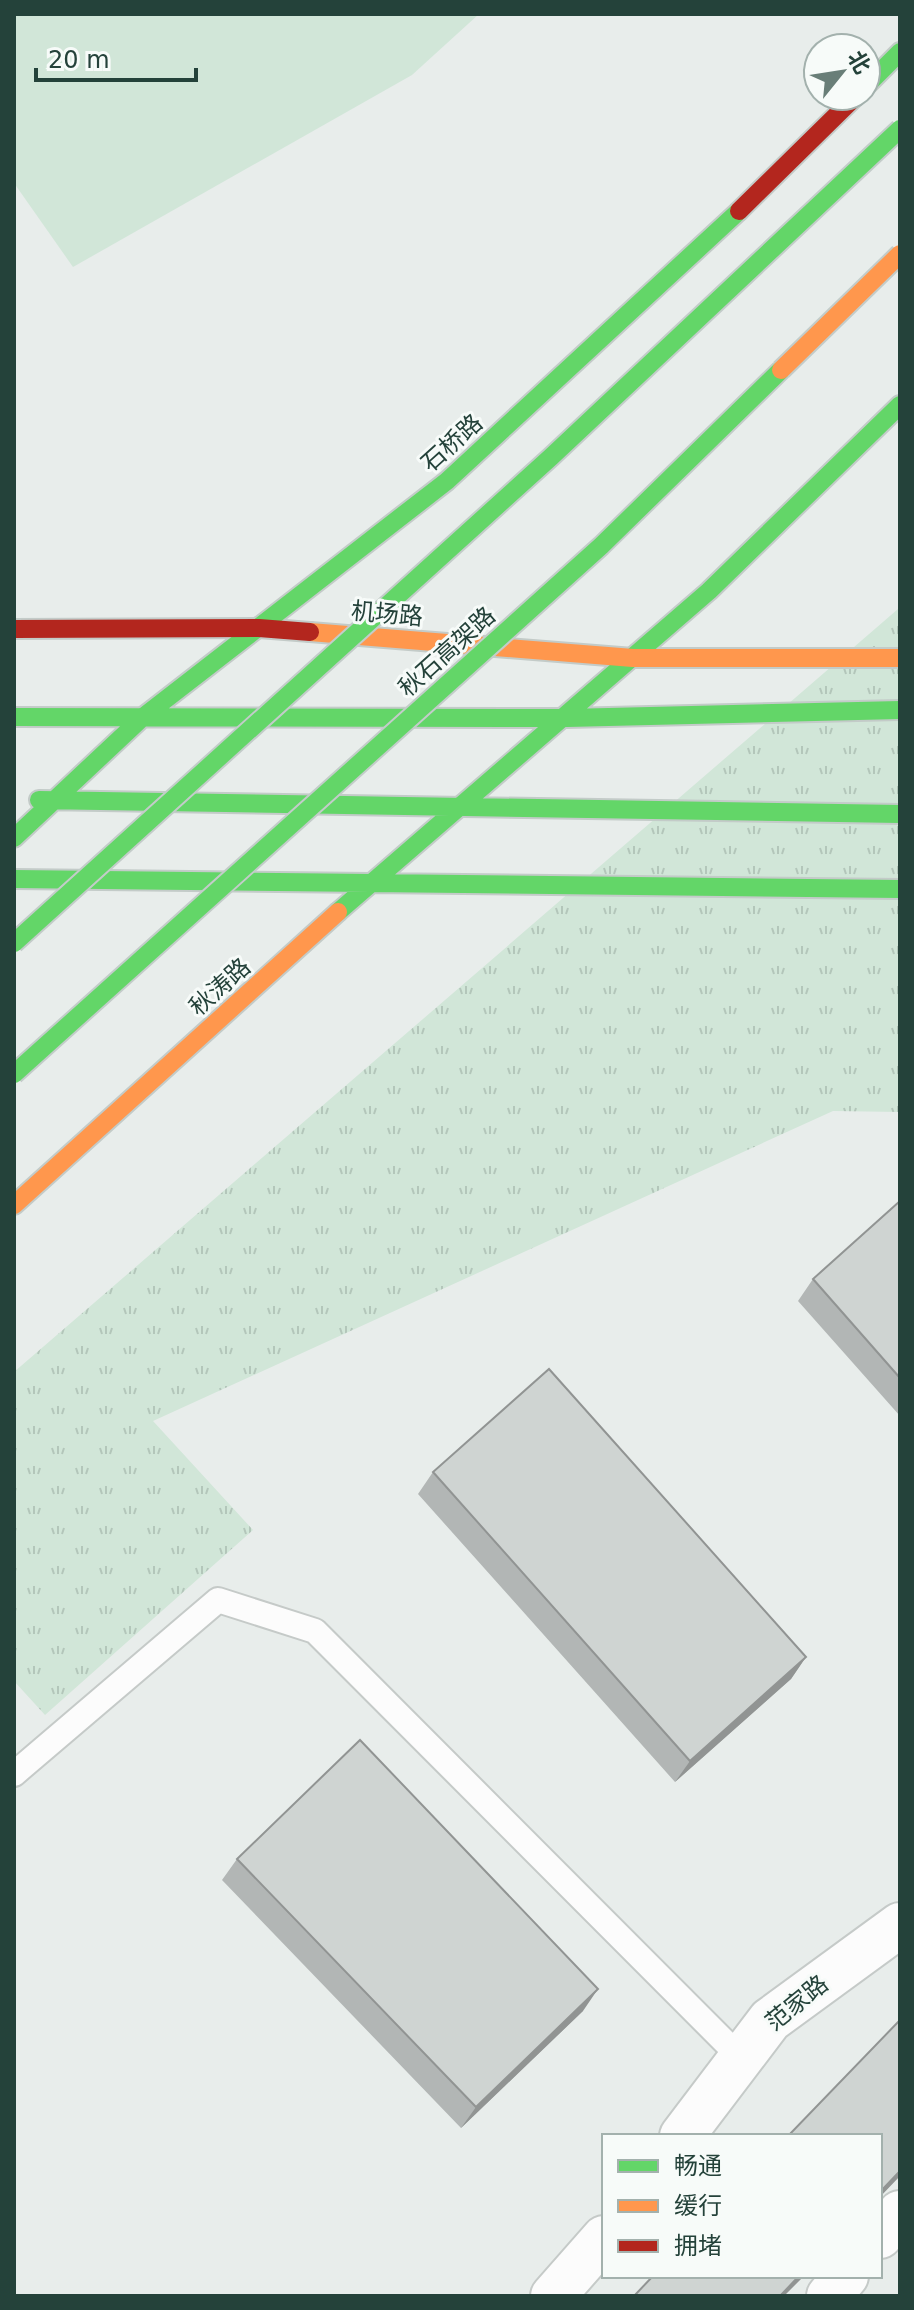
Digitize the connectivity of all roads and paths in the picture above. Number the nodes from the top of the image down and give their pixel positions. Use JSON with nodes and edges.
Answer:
{"nodes":[{"id":1,"x":900,"y":52,"type":"edge"},
{"id":2,"x":882,"y":70,"type":"edge"},
{"id":3,"x":840,"y":112,"type":"edge"},
{"id":4,"x":900,"y":129,"type":"edge"},
{"id":5,"x":900,"y":254,"type":"edge"},
{"id":6,"x":900,"y":405,"type":"edge"},
{"id":7,"x":259,"y":628,"type":"junction"},
{"id":8,"x":14,"y":629,"type":"edge"},
{"id":9,"x":633,"y":658,"type":"junction"},
{"id":10,"x":900,"y":658,"type":"edge"},
{"id":11,"x":900,"y":710,"type":"edge"},
{"id":12,"x":14,"y":717,"type":"edge"},
{"id":13,"x":143,"y":717,"type":"junction"},
{"id":14,"x":567,"y":718,"type":"junction"},
{"id":15,"x":14,"y":799,"type":"edge"},
{"id":16,"x":56,"y":800,"type":"junction"},
{"id":17,"x":460,"y":808,"type":"junction"},
{"id":18,"x":900,"y":814,"type":"edge"},
{"id":19,"x":14,"y":838,"type":"edge"},
{"id":20,"x":14,"y":879,"type":"edge"},
{"id":21,"x":372,"y":882,"type":"junction"},
{"id":22,"x":900,"y":889,"type":"edge"},
{"id":23,"x":14,"y":943,"type":"edge"},
{"id":24,"x":14,"y":1074,"type":"edge"},
{"id":25,"x":14,"y":1205,"type":"edge"},
{"id":26,"x":14,"y":1774,"type":"edge"},
{"id":27,"x":900,"y":1925,"type":"edge"},
{"id":28,"x":741,"y":2058,"type":"junction"},
{"id":29,"x":684,"y":2134,"type":"edge"},
{"id":30,"x":602,"y":2240,"type":"edge"},
{"id":31,"x":844,"y":2278,"type":"edge"},
{"id":32,"x":553,"y":2296,"type":"edge"},
{"id":33,"x":829,"y":2296,"type":"edge"}],
"edges":[{"from":1,"to":2,"type":"main road"},
{"from":3,"to":7,"type":"main road","name":"石桥路"},
{"from":4,"to":23,"type":"main road","bridge":true},
{"from":5,"to":24,"type":"main road","name":"秋石高架路","bridge":true},
{"from":6,"to":9,"type":"main road"},
{"from":7,"to":8,"type":"main road","name":"机场路"},
{"from":7,"to":9,"type":"main road","name":"机场路"},
{"from":7,"to":13,"type":"main road","name":"石桥路"},
{"from":9,"to":10,"type":"main road","name":"机场路"},
{"from":9,"to":14,"type":"main road"},
{"from":11,"to":14,"type":"main road"},
{"from":12,"to":13,"type":"main road"},
{"from":13,"to":14,"type":"main road"},
{"from":13,"to":16,"type":"main road","name":"石桥路"},
{"from":14,"to":17,"type":"main road"},
{"from":15,"to":16,"type":"main road"},
{"from":16,"to":17,"type":"main road"},
{"from":16,"to":19,"type":"main road"},
{"from":17,"to":18,"type":"main road"},
{"from":17,"to":21,"type":"main road","name":"秋涛路"},
{"from":20,"to":21,"type":"main road"},
{"from":21,"to":22,"type":"main road"},
{"from":21,"to":25,"type":"main road","name":"秋涛路"},
{"from":26,"to":28,"type":"lane"},
{"from":27,"to":28,"type":"street","name":"范家路"},
{"from":28,"to":29,"type":"street","name":"范家路"},
{"from":30,"to":32,"type":"street"},
{"from":31,"to":33,"type":"street"}]}
